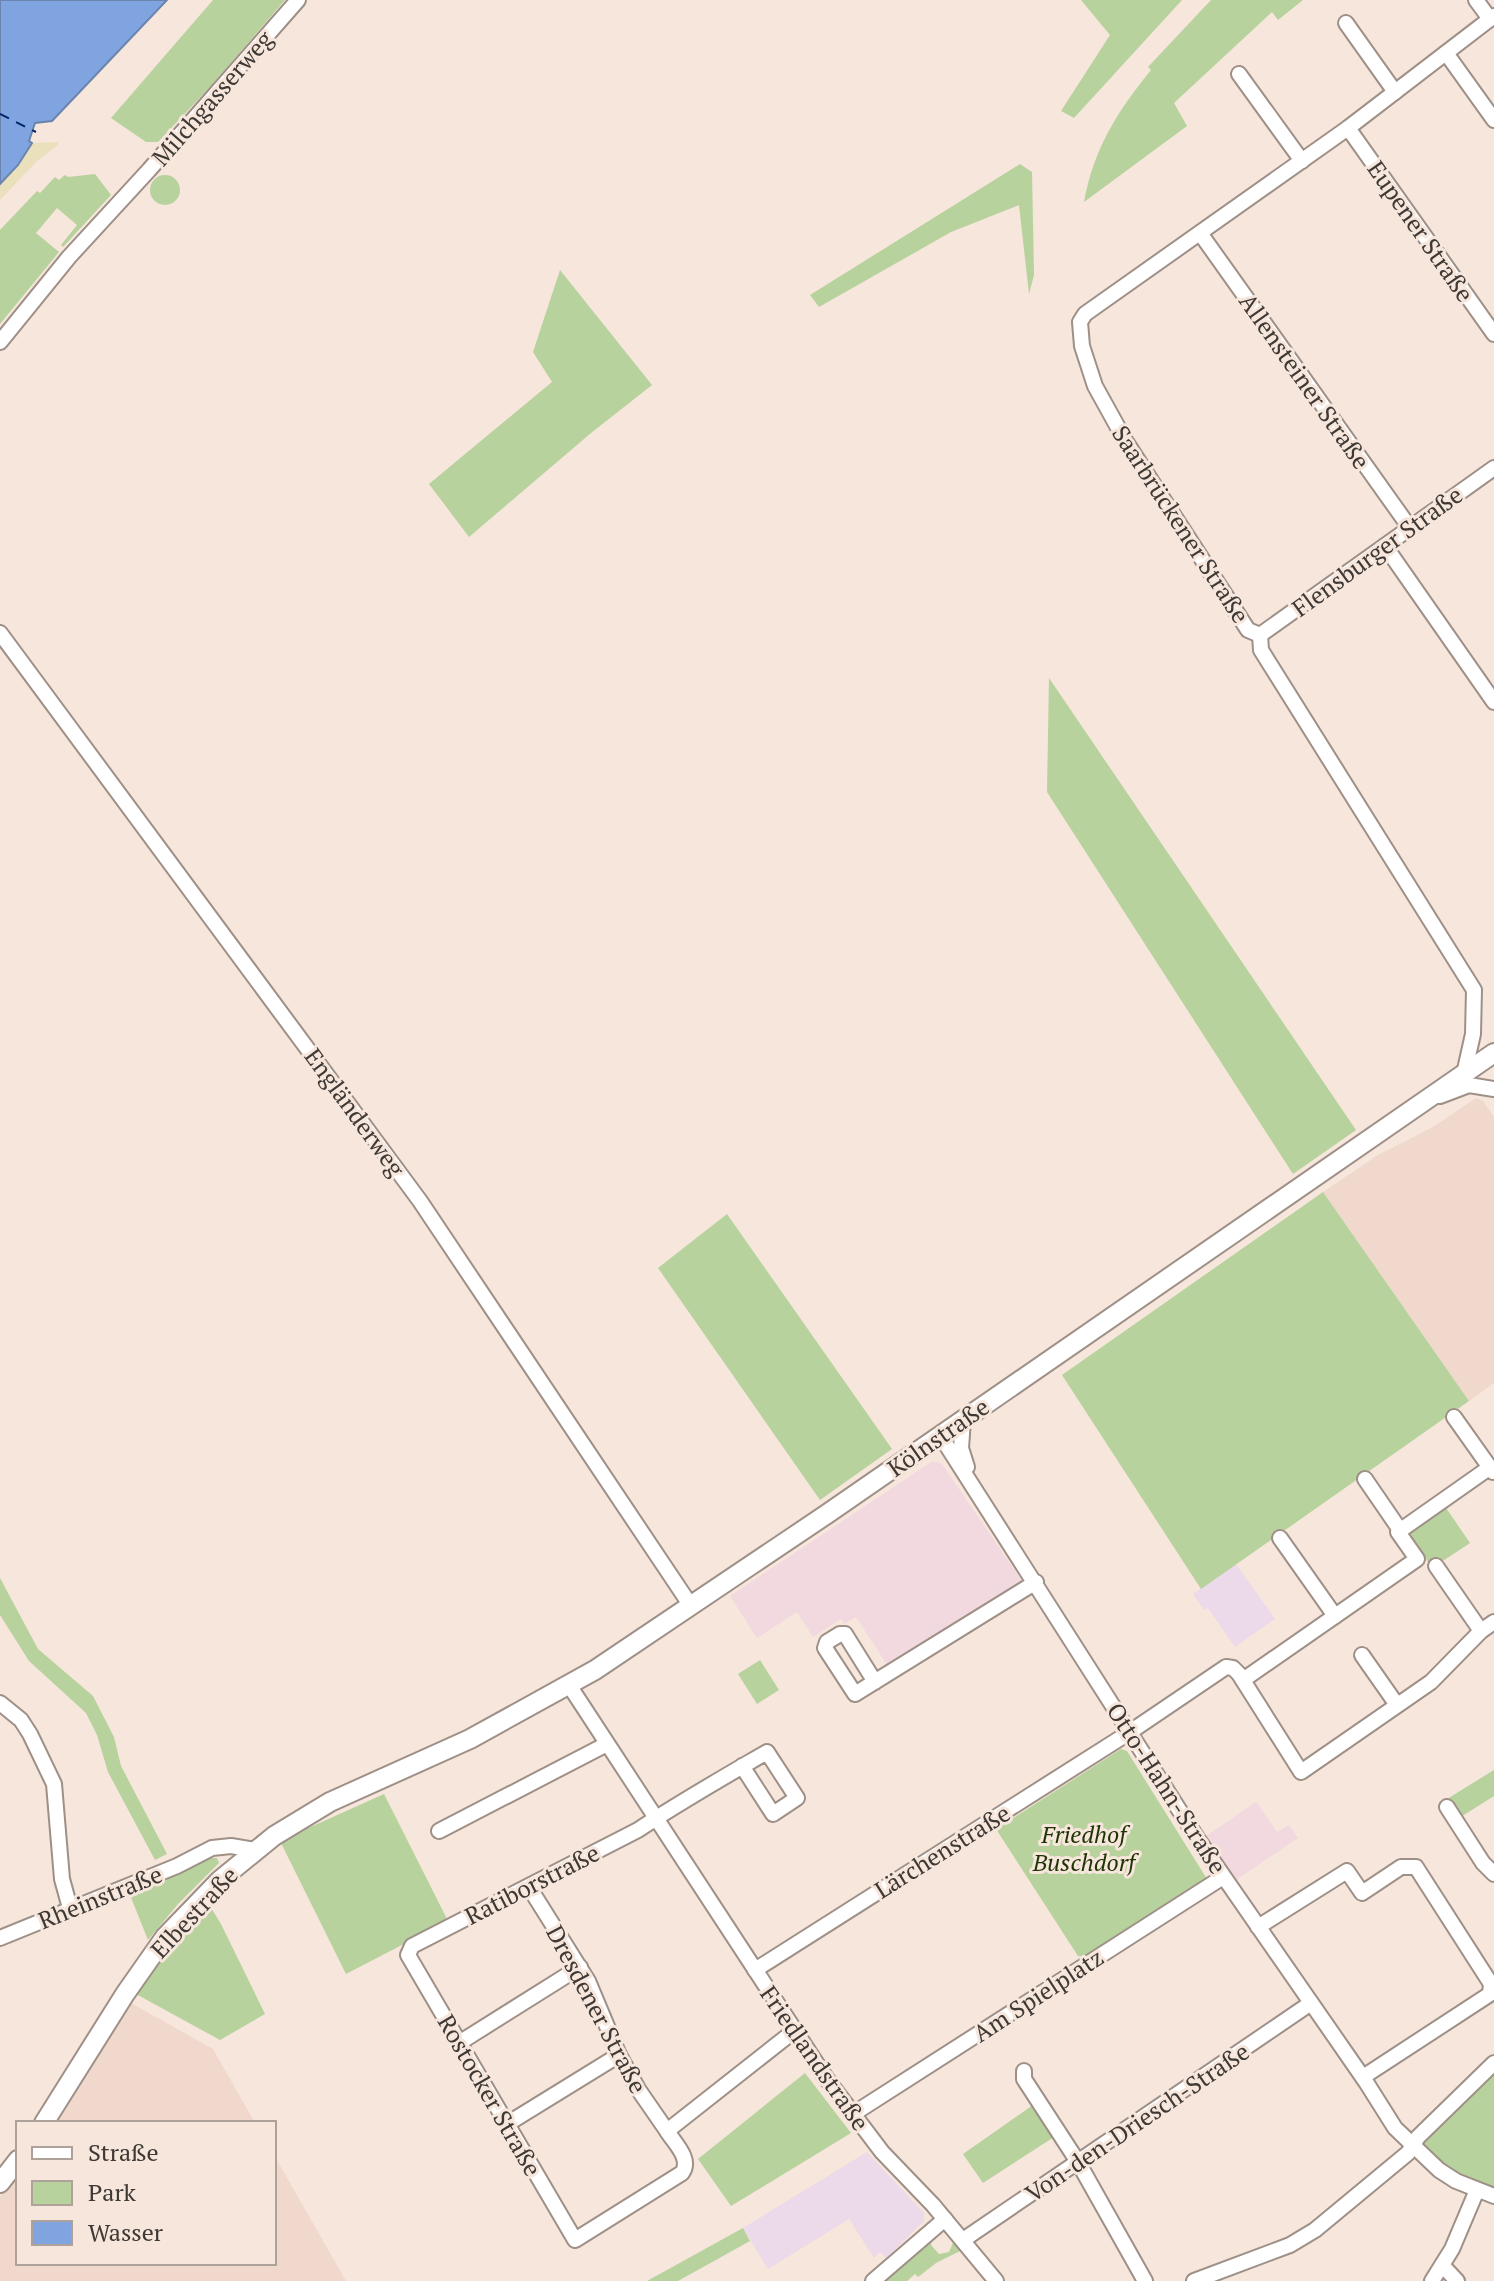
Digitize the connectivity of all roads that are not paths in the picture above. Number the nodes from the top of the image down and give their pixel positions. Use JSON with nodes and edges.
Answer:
{"nodes":[{"id":1,"x":298,"y":0,"type":"edge"},
{"id":2,"x":1476,"y":0,"type":"edge"},
{"id":3,"x":1492,"y":18,"type":"edge"},
{"id":4,"x":1346,"y":23,"type":"dead end"},
{"id":5,"x":1446,"y":53,"type":"junction"},
{"id":6,"x":1239,"y":74,"type":"dead end"},
{"id":7,"x":1395,"y":92,"type":"junction"},
{"id":8,"x":1494,"y":120,"type":"edge"},
{"id":9,"x":1348,"y":128,"type":"junction"},
{"id":10,"x":1302,"y":161,"type":"junction"},
{"id":11,"x":1200,"y":233,"type":"junction"},
{"id":12,"x":1494,"y":334,"type":"edge"},
{"id":13,"x":0,"y":342,"type":"edge"},
{"id":14,"x":1494,"y":468,"type":"edge"},
{"id":15,"x":1410,"y":528,"type":"junction"},
{"id":16,"x":1385,"y":546,"type":"junction"},
{"id":17,"x":0,"y":633,"type":"edge"},
{"id":18,"x":1260,"y":635,"type":"junction"},
{"id":19,"x":1494,"y":702,"type":"edge"},
{"id":20,"x":1473,"y":1034,"type":"junction"},
{"id":21,"x":1489,"y":1060,"type":"edge"},
{"id":22,"x":1464,"y":1074,"type":"junction"},
{"id":23,"x":1494,"y":1088,"type":"edge"},
{"id":24,"x":1418,"y":1106,"type":"junction"},
{"id":25,"x":1454,"y":1417,"type":"dead end"},
{"id":26,"x":963,"y":1420,"type":"junction"},
{"id":27,"x":940,"y":1435,"type":"junction"},
{"id":28,"x":1492,"y":1471,"type":"edge"},
{"id":29,"x":1365,"y":1479,"type":"dead end"},
{"id":30,"x":976,"y":1490,"type":"junction"},
{"id":31,"x":1400,"y":1530,"type":"junction"},
{"id":32,"x":1280,"y":1538,"type":"dead end"},
{"id":33,"x":1436,"y":1566,"type":"dead end"},
{"id":34,"x":1036,"y":1582,"type":"junction"},
{"id":35,"x":691,"y":1606,"type":"junction"},
{"id":36,"x":1335,"y":1616,"type":"junction"},
{"id":37,"x":1494,"y":1622,"type":"edge"},
{"id":38,"x":1481,"y":1631,"type":"junction"},
{"id":39,"x":1362,"y":1655,"type":"dead end"},
{"id":40,"x":1243,"y":1680,"type":"junction"},
{"id":41,"x":875,"y":1682,"type":"dead end"},
{"id":42,"x":569,"y":1685,"type":"junction"},
{"id":43,"x":0,"y":1703,"type":"edge"},
{"id":44,"x":1397,"y":1705,"type":"junction"},
{"id":45,"x":1130,"y":1732,"type":"junction"},
{"id":46,"x":607,"y":1744,"type":"junction"},
{"id":47,"x":742,"y":1766,"type":"dead end"},
{"id":48,"x":363,"y":1788,"type":"joint"},
{"id":49,"x":1447,"y":1807,"type":"dead end"},
{"id":50,"x":656,"y":1819,"type":"junction"},
{"id":51,"x":439,"y":1831,"type":"dead end"},
{"id":52,"x":255,"y":1850,"type":"junction"},
{"id":53,"x":200,"y":1855,"type":"junction"},
{"id":54,"x":238,"y":1864,"type":"junction"},
{"id":55,"x":1494,"y":1874,"type":"edge"},
{"id":56,"x":1223,"y":1877,"type":"junction"},
{"id":57,"x":529,"y":1887,"type":"junction"},
{"id":58,"x":70,"y":1908,"type":"junction"},
{"id":59,"x":1258,"y":1927,"type":"junction"},
{"id":60,"x":0,"y":1938,"type":"edge"},
{"id":61,"x":409,"y":1949,"type":"joint"},
{"id":62,"x":580,"y":1967,"type":"junction"},
{"id":63,"x":755,"y":1970,"type":"junction"},
{"id":64,"x":1311,"y":2003,"type":"junction"},
{"id":65,"x":794,"y":2031,"type":"junction"},
{"id":66,"x":459,"y":2043,"type":"junction"},
{"id":67,"x":619,"y":2055,"type":"junction"},
{"id":68,"x":1494,"y":2063,"type":"edge"},
{"id":69,"x":1024,"y":2071,"type":"dead end"},
{"id":70,"x":1364,"y":2080,"type":"junction"},
{"id":71,"x":853,"y":2114,"type":"junction"},
{"id":72,"x":45,"y":2121,"type":"edge"},
{"id":73,"x":507,"y":2124,"type":"junction"},
{"id":74,"x":667,"y":2131,"type":"junction"},
{"id":75,"x":1408,"y":2142,"type":"junction"},
{"id":76,"x":1078,"y":2162,"type":"junction"},
{"id":77,"x":16,"y":2163,"type":"edge"},
{"id":78,"x":0,"y":2183,"type":"edge"},
{"id":79,"x":1477,"y":2190,"type":"junction"},
{"id":80,"x":1494,"y":2196,"type":"edge"},
{"id":81,"x":945,"y":2219,"type":"junction"},
{"id":82,"x":575,"y":2240,"type":"joint"},
{"id":83,"x":963,"y":2240,"type":"junction"},
{"id":84,"x":1442,"y":2265,"type":"junction"},
{"id":85,"x":873,"y":2281,"type":"edge"},
{"id":86,"x":996,"y":2281,"type":"edge"},
{"id":87,"x":1145,"y":2281,"type":"edge"},
{"id":88,"x":1194,"y":2281,"type":"edge"},
{"id":89,"x":1432,"y":2281,"type":"edge"},
{"id":90,"x":1457,"y":2281,"type":"edge"}],
"edges":[{"from":1,"to":13,"type":"street","name":"Milchgasserweg"},
{"from":2,"to":3,"type":"street","name":"Saarbrückener Straße"},
{"from":3,"to":5,"type":"street","name":"Saarbrückener Straße"},
{"from":4,"to":7,"type":"street"},
{"from":5,"to":7,"type":"street","name":"Saarbrückener Straße"},
{"from":5,"to":8,"type":"street"},
{"from":6,"to":10,"type":"street"},
{"from":7,"to":9,"type":"street","name":"Saarbrückener Straße"},
{"from":9,"to":10,"type":"street","name":"Saarbrückener Straße"},
{"from":9,"to":12,"type":"street","name":"Eupener Straße"},
{"from":10,"to":11,"type":"street","name":"Saarbrückener Straße"},
{"from":11,"to":15,"type":"street","name":"Allensteiner Straße"},
{"from":11,"to":18,"type":"street","name":"Saarbrückener Straße"},
{"from":14,"to":15,"type":"street","name":"Flensburger Straße"},
{"from":15,"to":16,"type":"street","name":"Flensburger Straße"},
{"from":16,"to":18,"type":"street","name":"Flensburger Straße"},
{"from":16,"to":19,"type":"street"},
{"from":17,"to":35,"type":"street","name":"Engländerweg"},
{"from":18,"to":20,"type":"street","name":"Saarbrückener Straße"},
{"from":20,"to":21,"type":"street"},
{"from":20,"to":22,"type":"street","name":"Saarbrückener Straße"},
{"from":21,"to":22,"type":"main road","name":"Kölnstraße"},
{"from":21,"to":23,"type":"street"},
{"from":22,"to":24,"type":"main road","name":"Kölnstraße"},
{"from":23,"to":24,"type":"street"},
{"from":24,"to":26,"type":"main road","name":"Kölnstraße"},
{"from":25,"to":28,"type":"street"},
{"from":26,"to":27,"type":"main road","name":"Kölnstraße"},
{"from":26,"to":30,"type":"street","name":"Otto-Hahn-Straße"},
{"from":27,"to":30,"type":"street","name":"Otto-Hahn-Straße"},
{"from":27,"to":35,"type":"main road","name":"Kölnstraße"},
{"from":28,"to":31,"type":"street"},
{"from":29,"to":31,"type":"street"},
{"from":30,"to":34,"type":"street","name":"Otto-Hahn-Straße"},
{"from":31,"to":36,"type":"street"},
{"from":32,"to":36,"type":"street"},
{"from":33,"to":38,"type":"street"},
{"from":34,"to":41,"type":"street"},
{"from":34,"to":45,"type":"street","name":"Otto-Hahn-Straße"},
{"from":35,"to":42,"type":"main road","name":"Kölnstraße"},
{"from":36,"to":40,"type":"street"},
{"from":37,"to":38,"type":"street"},
{"from":38,"to":44,"type":"street"},
{"from":39,"to":44,"type":"street"},
{"from":40,"to":44,"type":"street"},
{"from":40,"to":45,"type":"street","name":"Lärchenstraße"},
{"from":42,"to":46,"type":"street","name":"Friedlandstraße"},
{"from":42,"to":48,"type":"main road","name":"Kölnstraße"},
{"from":43,"to":58,"type":"street"},
{"from":45,"to":56,"type":"street","name":"Otto-Hahn-Straße"},
{"from":45,"to":63,"type":"street","name":"Lärchenstraße"},
{"from":46,"to":50,"type":"street","name":"Friedlandstraße"},
{"from":46,"to":51,"type":"street"},
{"from":47,"to":50,"type":"street"},
{"from":48,"to":52,"type":"main road","name":"Elbestraße"},
{"from":49,"to":55,"type":"street"},
{"from":50,"to":57,"type":"street","name":"Ratiborstraße"},
{"from":50,"to":63,"type":"street","name":"Friedlandstraße"},
{"from":52,"to":53,"type":"street","name":"Rheinstraße"},
{"from":52,"to":54,"type":"main road","name":"Elbestraße"},
{"from":53,"to":54,"type":"street"},
{"from":53,"to":58,"type":"street","name":"Rheinstraße"},
{"from":54,"to":72,"type":"main road","name":"Elbestraße"},
{"from":56,"to":59,"type":"street","name":"Otto-Hahn-Straße"},
{"from":56,"to":71,"type":"street","name":"Am Spielplatz"},
{"from":57,"to":61,"type":"street","name":"Ratiborstraße"},
{"from":57,"to":62,"type":"street","name":"Dresdener Straße"},
{"from":58,"to":60,"type":"street","name":"Rheinstraße"},
{"from":59,"to":64,"type":"street","name":"Otto-Hahn-Straße"},
{"from":59,"to":70,"type":"street"},
{"from":61,"to":66,"type":"street","name":"Rostocker Straße"},
{"from":62,"to":66,"type":"street"},
{"from":62,"to":67,"type":"street","name":"Dresdener Straße"},
{"from":63,"to":65,"type":"street","name":"Friedlandstraße"},
{"from":64,"to":70,"type":"street","name":"Otto-Hahn-Straße"},
{"from":64,"to":76,"type":"street","name":"Von-den-Driesch-Straße"},
{"from":65,"to":71,"type":"street","name":"Friedlandstraße"},
{"from":65,"to":74,"type":"street"},
{"from":66,"to":73,"type":"street","name":"Rostocker Straße"},
{"from":67,"to":73,"type":"street"},
{"from":67,"to":74,"type":"street","name":"Dresdener Straße"},
{"from":68,"to":75,"type":"street"},
{"from":69,"to":76,"type":"street"},
{"from":70,"to":75,"type":"street","name":"Otto-Hahn-Straße"},
{"from":71,"to":81,"type":"street","name":"Friedlandstraße"},
{"from":73,"to":82,"type":"street","name":"Rostocker Straße"},
{"from":74,"to":82,"type":"street","name":"Dresdener Straße"},
{"from":75,"to":79,"type":"street","name":"Otto-Hahn-Straße"},
{"from":75,"to":88,"type":"street"},
{"from":76,"to":83,"type":"street","name":"Von-den-Driesch-Straße"},
{"from":76,"to":87,"type":"street"},
{"from":77,"to":78,"type":"main road"},
{"from":79,"to":80,"type":"street","name":"Otto-Hahn-Straße"},
{"from":79,"to":84,"type":"street"},
{"from":81,"to":83,"type":"street","name":"Friedlandstraße"},
{"from":81,"to":85,"type":"street"},
{"from":83,"to":86,"type":"street","name":"Friedlandstraße"},
{"from":84,"to":89,"type":"street"},
{"from":84,"to":90,"type":"street"}]}
